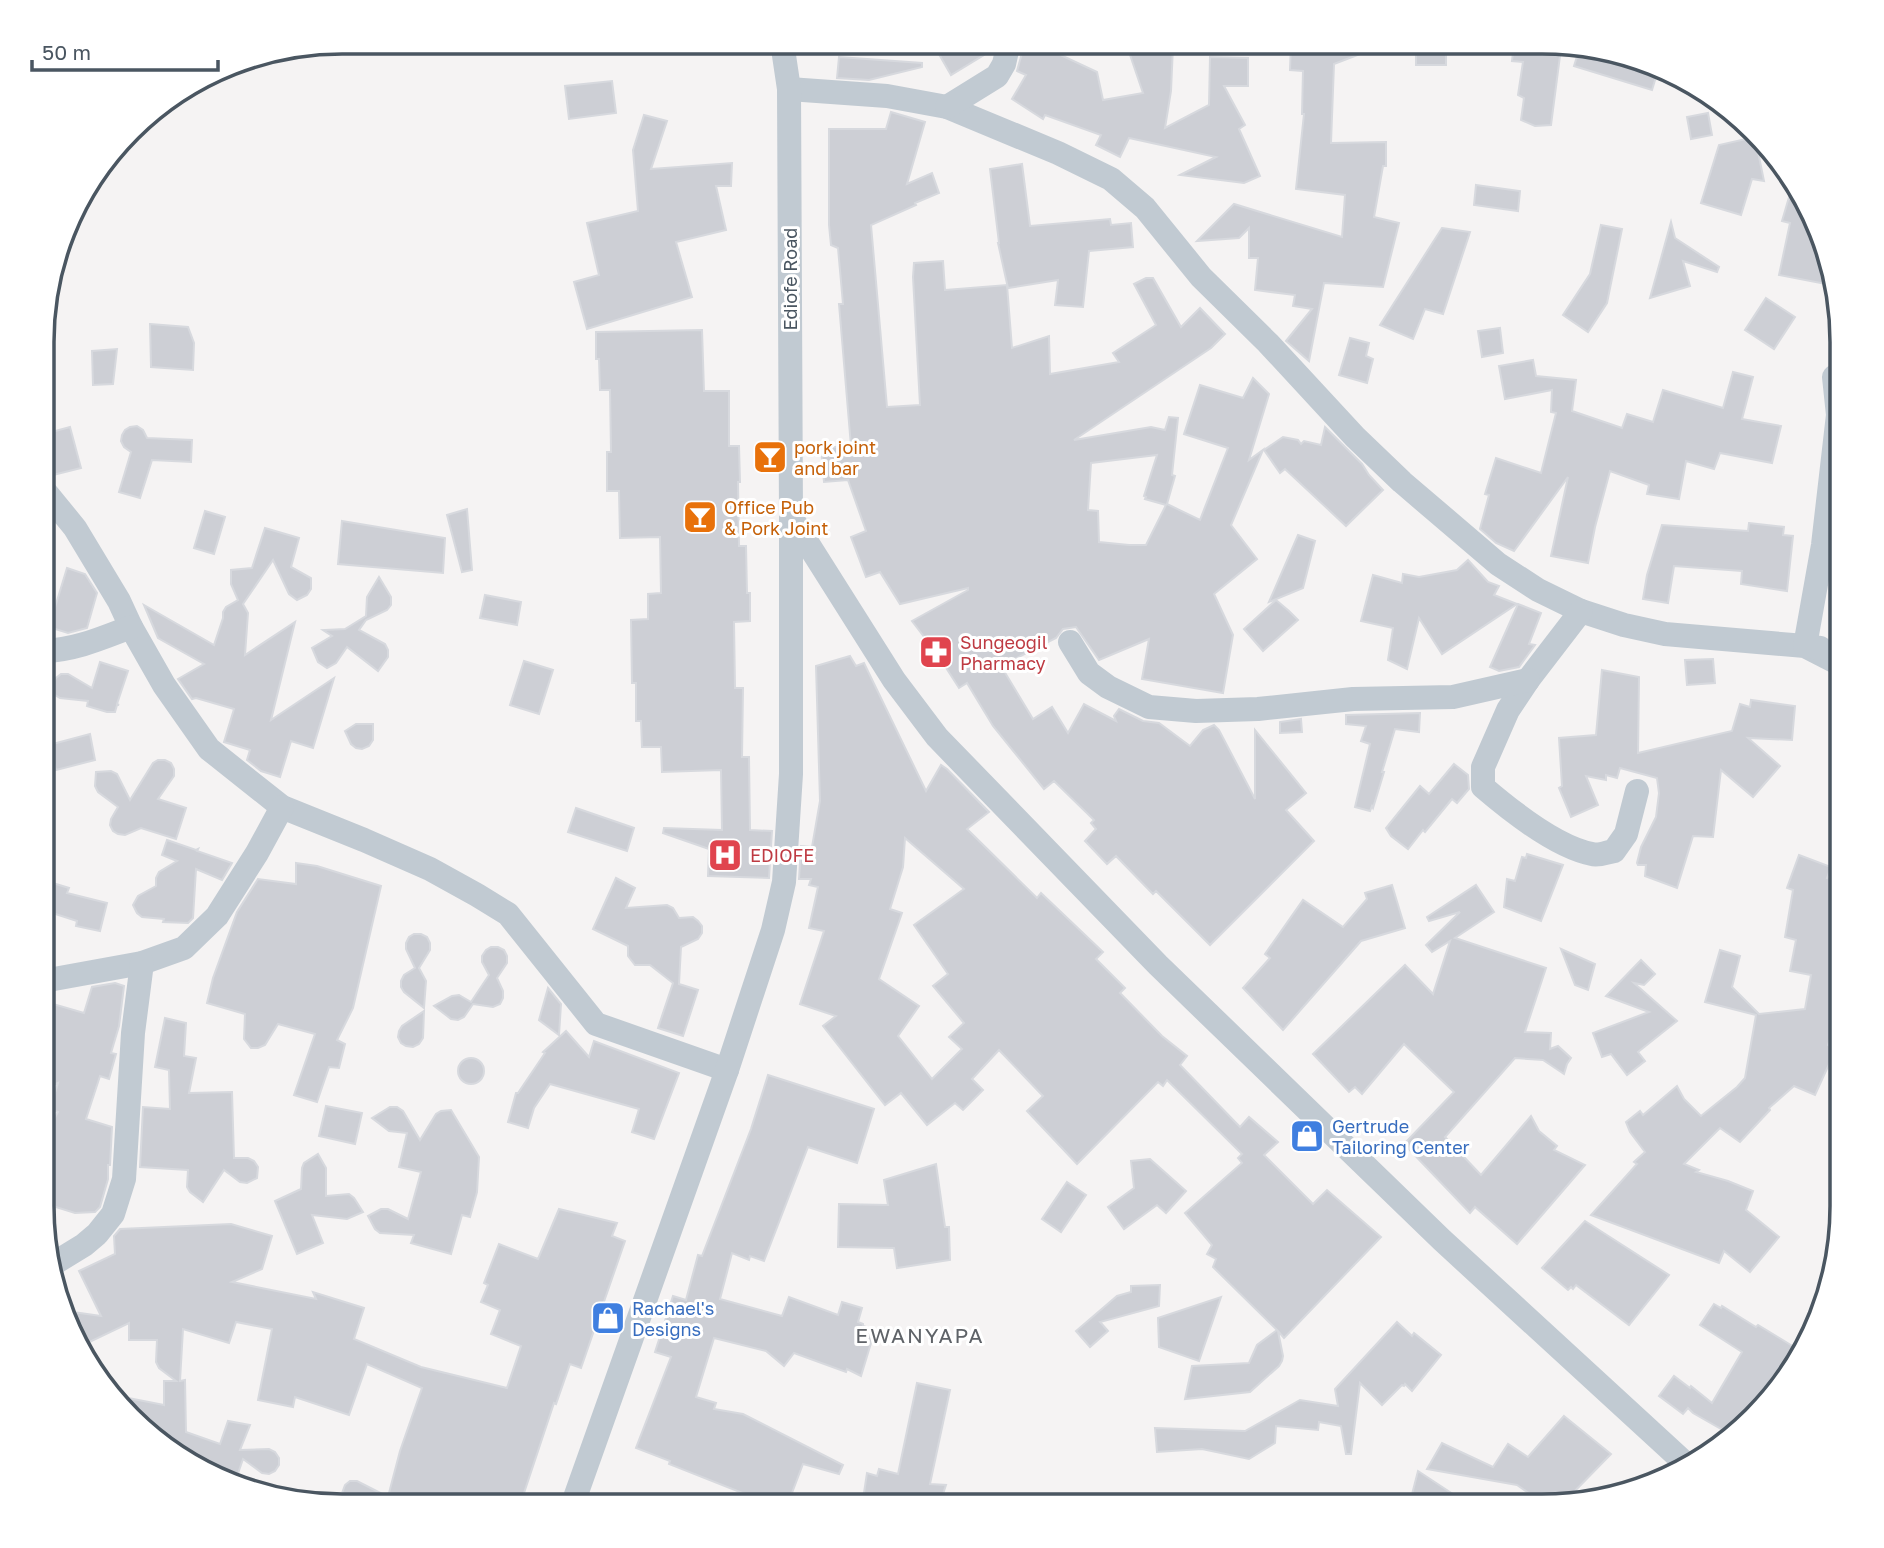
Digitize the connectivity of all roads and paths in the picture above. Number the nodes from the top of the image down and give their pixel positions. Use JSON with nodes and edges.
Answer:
{"nodes":[{"id":1,"x":784,"y":54,"type":"edge"},
{"id":2,"x":1006,"y":54,"type":"edge"},
{"id":3,"x":789,"y":89,"type":"junction"},
{"id":4,"x":947,"y":107,"type":"junction"},
{"id":5,"x":1830,"y":484,"type":"edge"},
{"id":6,"x":54,"y":502,"type":"edge"},
{"id":7,"x":792,"y":517,"type":"junction"},
{"id":8,"x":1581,"y":611,"type":"junction"},
{"id":9,"x":131,"y":627,"type":"junction"},
{"id":10,"x":1070,"y":642,"type":"dead end"},
{"id":11,"x":1805,"y":646,"type":"junction"},
{"id":12,"x":1830,"y":649,"type":"edge"},
{"id":13,"x":54,"y":650,"type":"edge"},
{"id":14,"x":1830,"y":659,"type":"edge"},
{"id":15,"x":1528,"y":680,"type":"junction"},
{"id":16,"x":1637,"y":791,"type":"dead end"},
{"id":17,"x":282,"y":807,"type":"junction"},
{"id":18,"x":142,"y":963,"type":"junction"},
{"id":19,"x":54,"y":979,"type":"edge"},
{"id":20,"x":727,"y":1070,"type":"junction"},
{"id":21,"x":60,"y":1260,"type":"edge"},
{"id":22,"x":1680,"y":1458,"type":"edge"},
{"id":23,"x":576,"y":1494,"type":"edge"}],
"edges":[{"from":1,"to":3,"type":"street","name":"Ediofe Road"},
{"from":2,"to":4,"type":"street"},
{"from":3,"to":4,"type":"street"},
{"from":3,"to":7,"type":"street","name":"Ediofe Road"},
{"from":4,"to":8,"type":"street"},
{"from":5,"to":11,"type":"street"},
{"from":6,"to":9,"type":"street"},
{"from":7,"to":20,"type":"street","name":"Ediofe Road"},
{"from":7,"to":22,"type":"street"},
{"from":8,"to":11,"type":"street"},
{"from":8,"to":15,"type":"street"},
{"from":9,"to":13,"type":"street"},
{"from":9,"to":17,"type":"street"},
{"from":10,"to":15,"type":"street"},
{"from":11,"to":12,"type":"street"},
{"from":11,"to":14,"type":"street"},
{"from":15,"to":16,"type":"street"},
{"from":17,"to":18,"type":"street"},
{"from":17,"to":20,"type":"street"},
{"from":18,"to":19,"type":"street"},
{"from":18,"to":21,"type":"street"},
{"from":20,"to":23,"type":"street","name":"Ediofe Road"}]}
